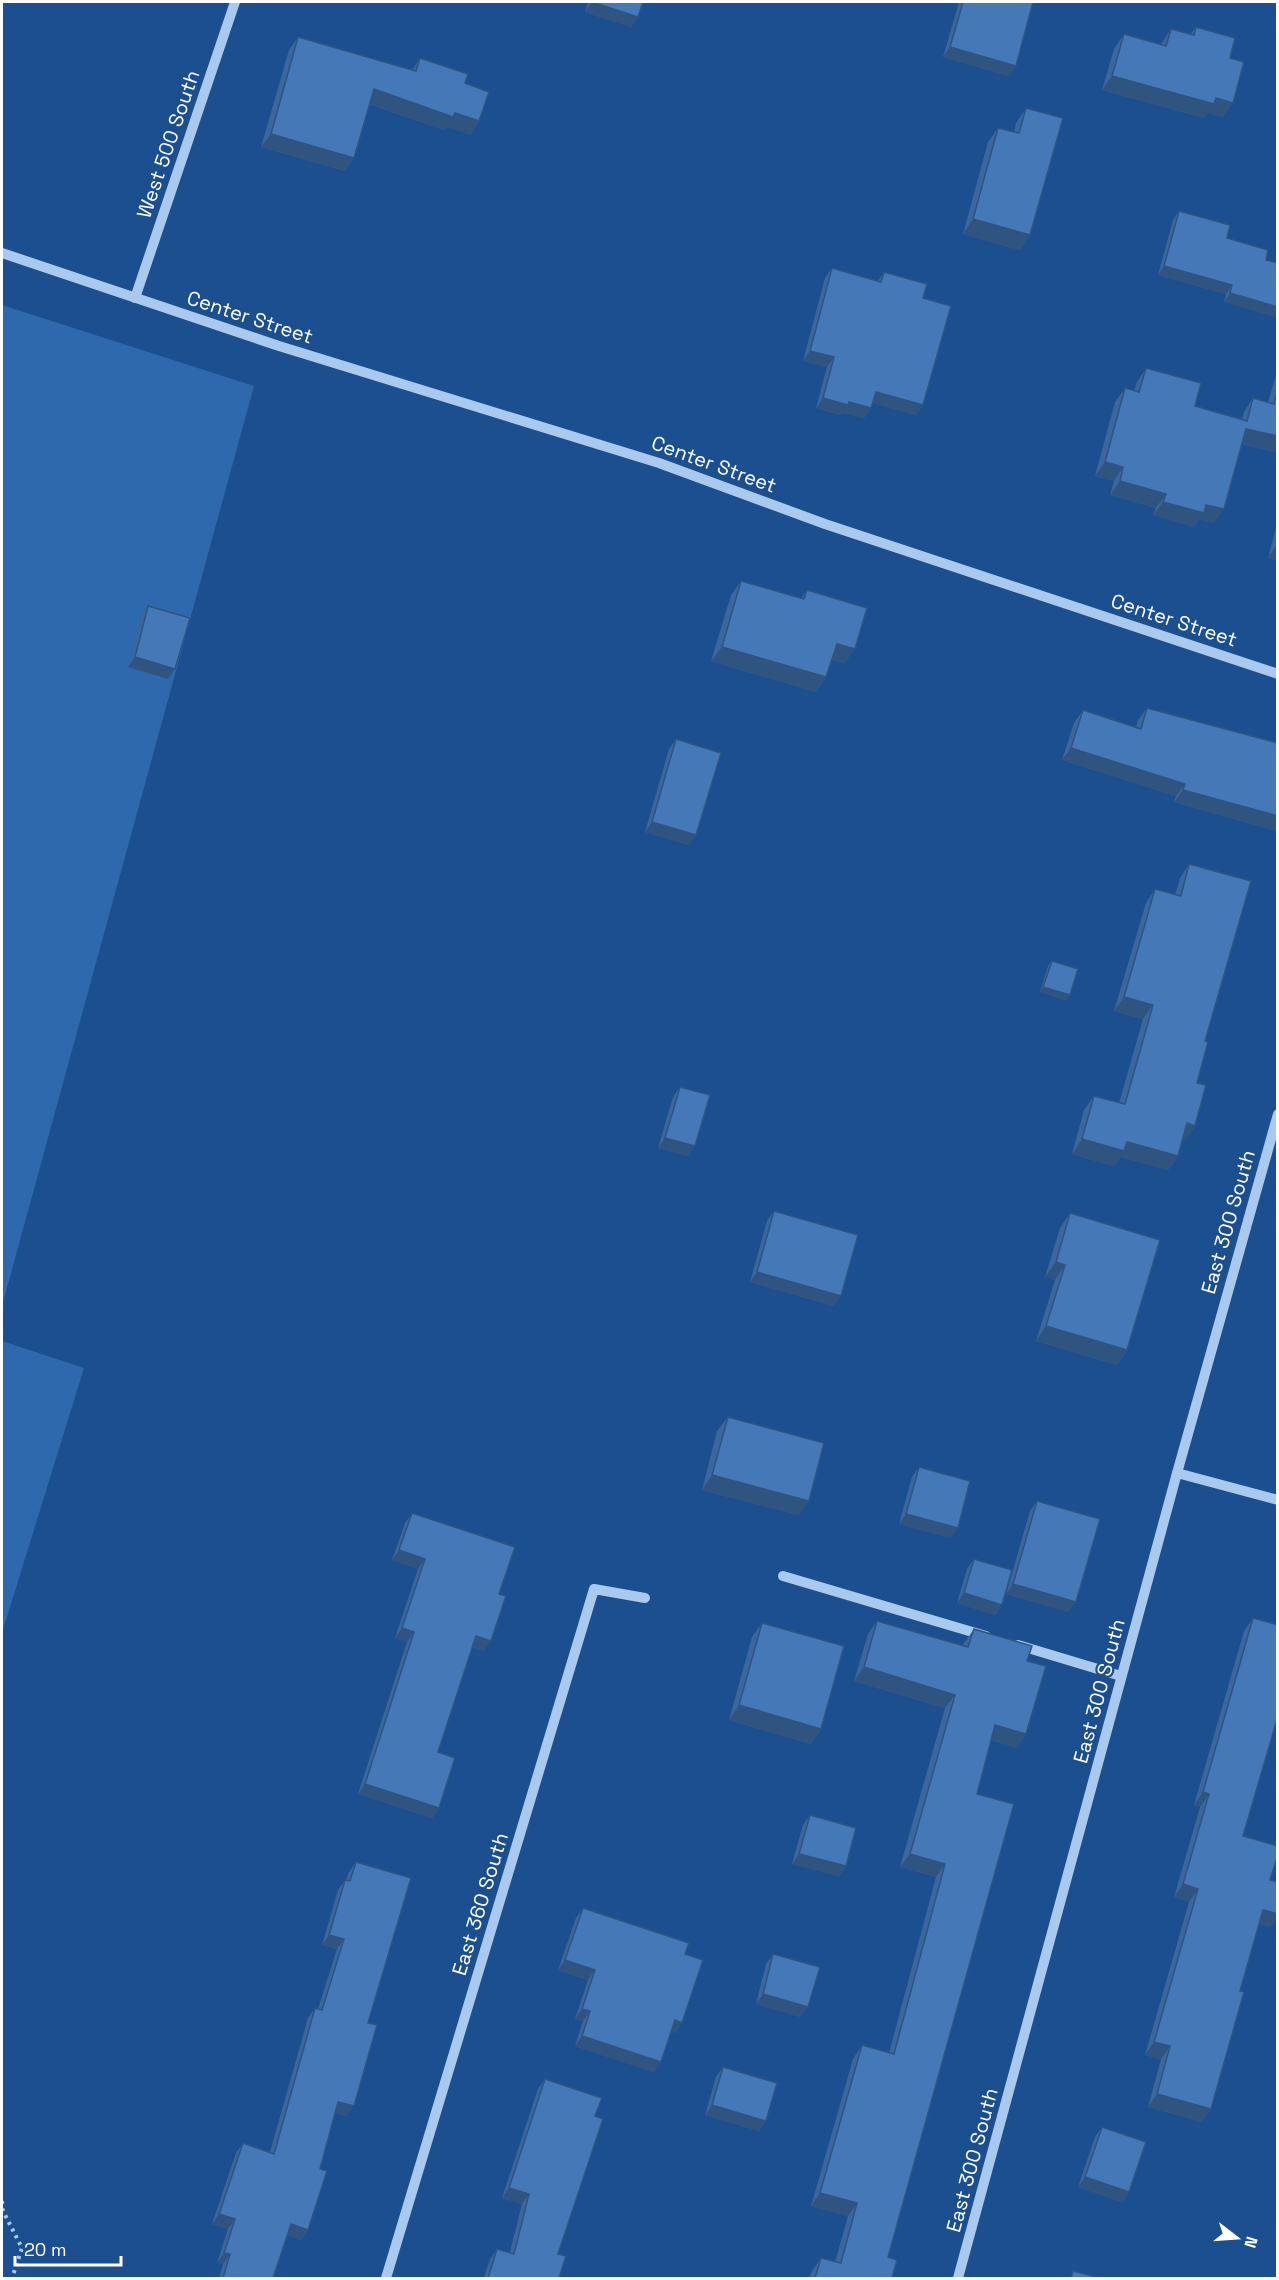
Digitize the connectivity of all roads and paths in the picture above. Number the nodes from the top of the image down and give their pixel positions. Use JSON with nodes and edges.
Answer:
{"nodes":[{"id":1,"x":235,"y":2,"type":"edge"},
{"id":2,"x":2,"y":253,"type":"edge"},
{"id":3,"x":135,"y":298,"type":"junction"},
{"id":4,"x":1278,"y":674,"type":"edge"},
{"id":5,"x":1278,"y":1114,"type":"edge"},
{"id":6,"x":1176,"y":1473,"type":"junction"},
{"id":7,"x":1278,"y":1500,"type":"edge"},
{"id":8,"x":783,"y":1576,"type":"dead end"},
{"id":9,"x":645,"y":1598,"type":"dead end"},
{"id":10,"x":997,"y":1639,"type":"edge"},
{"id":11,"x":1009,"y":1642,"type":"edge"},
{"id":12,"x":1121,"y":1676,"type":"junction"},
{"id":13,"x":2,"y":2201,"type":"edge"},
{"id":14,"x":12,"y":2278,"type":"edge"},
{"id":15,"x":386,"y":2278,"type":"edge"},
{"id":16,"x":958,"y":2278,"type":"edge"}],
"edges":[{"from":1,"to":3,"type":"street","name":"West 500 South"},
{"from":2,"to":3,"type":"street","name":"Center Street"},
{"from":3,"to":4,"type":"street","name":"Center Street"},
{"from":5,"to":6,"type":"street","name":"East 300 South"},
{"from":6,"to":7,"type":"street"},
{"from":6,"to":12,"type":"street","name":"East 300 South"},
{"from":8,"to":10,"type":"street"},
{"from":9,"to":15,"type":"street","name":"East 360 South"},
{"from":11,"to":12,"type":"street"},
{"from":12,"to":16,"type":"street","name":"East 300 South"},
{"from":13,"to":14,"type":"path"}]}
